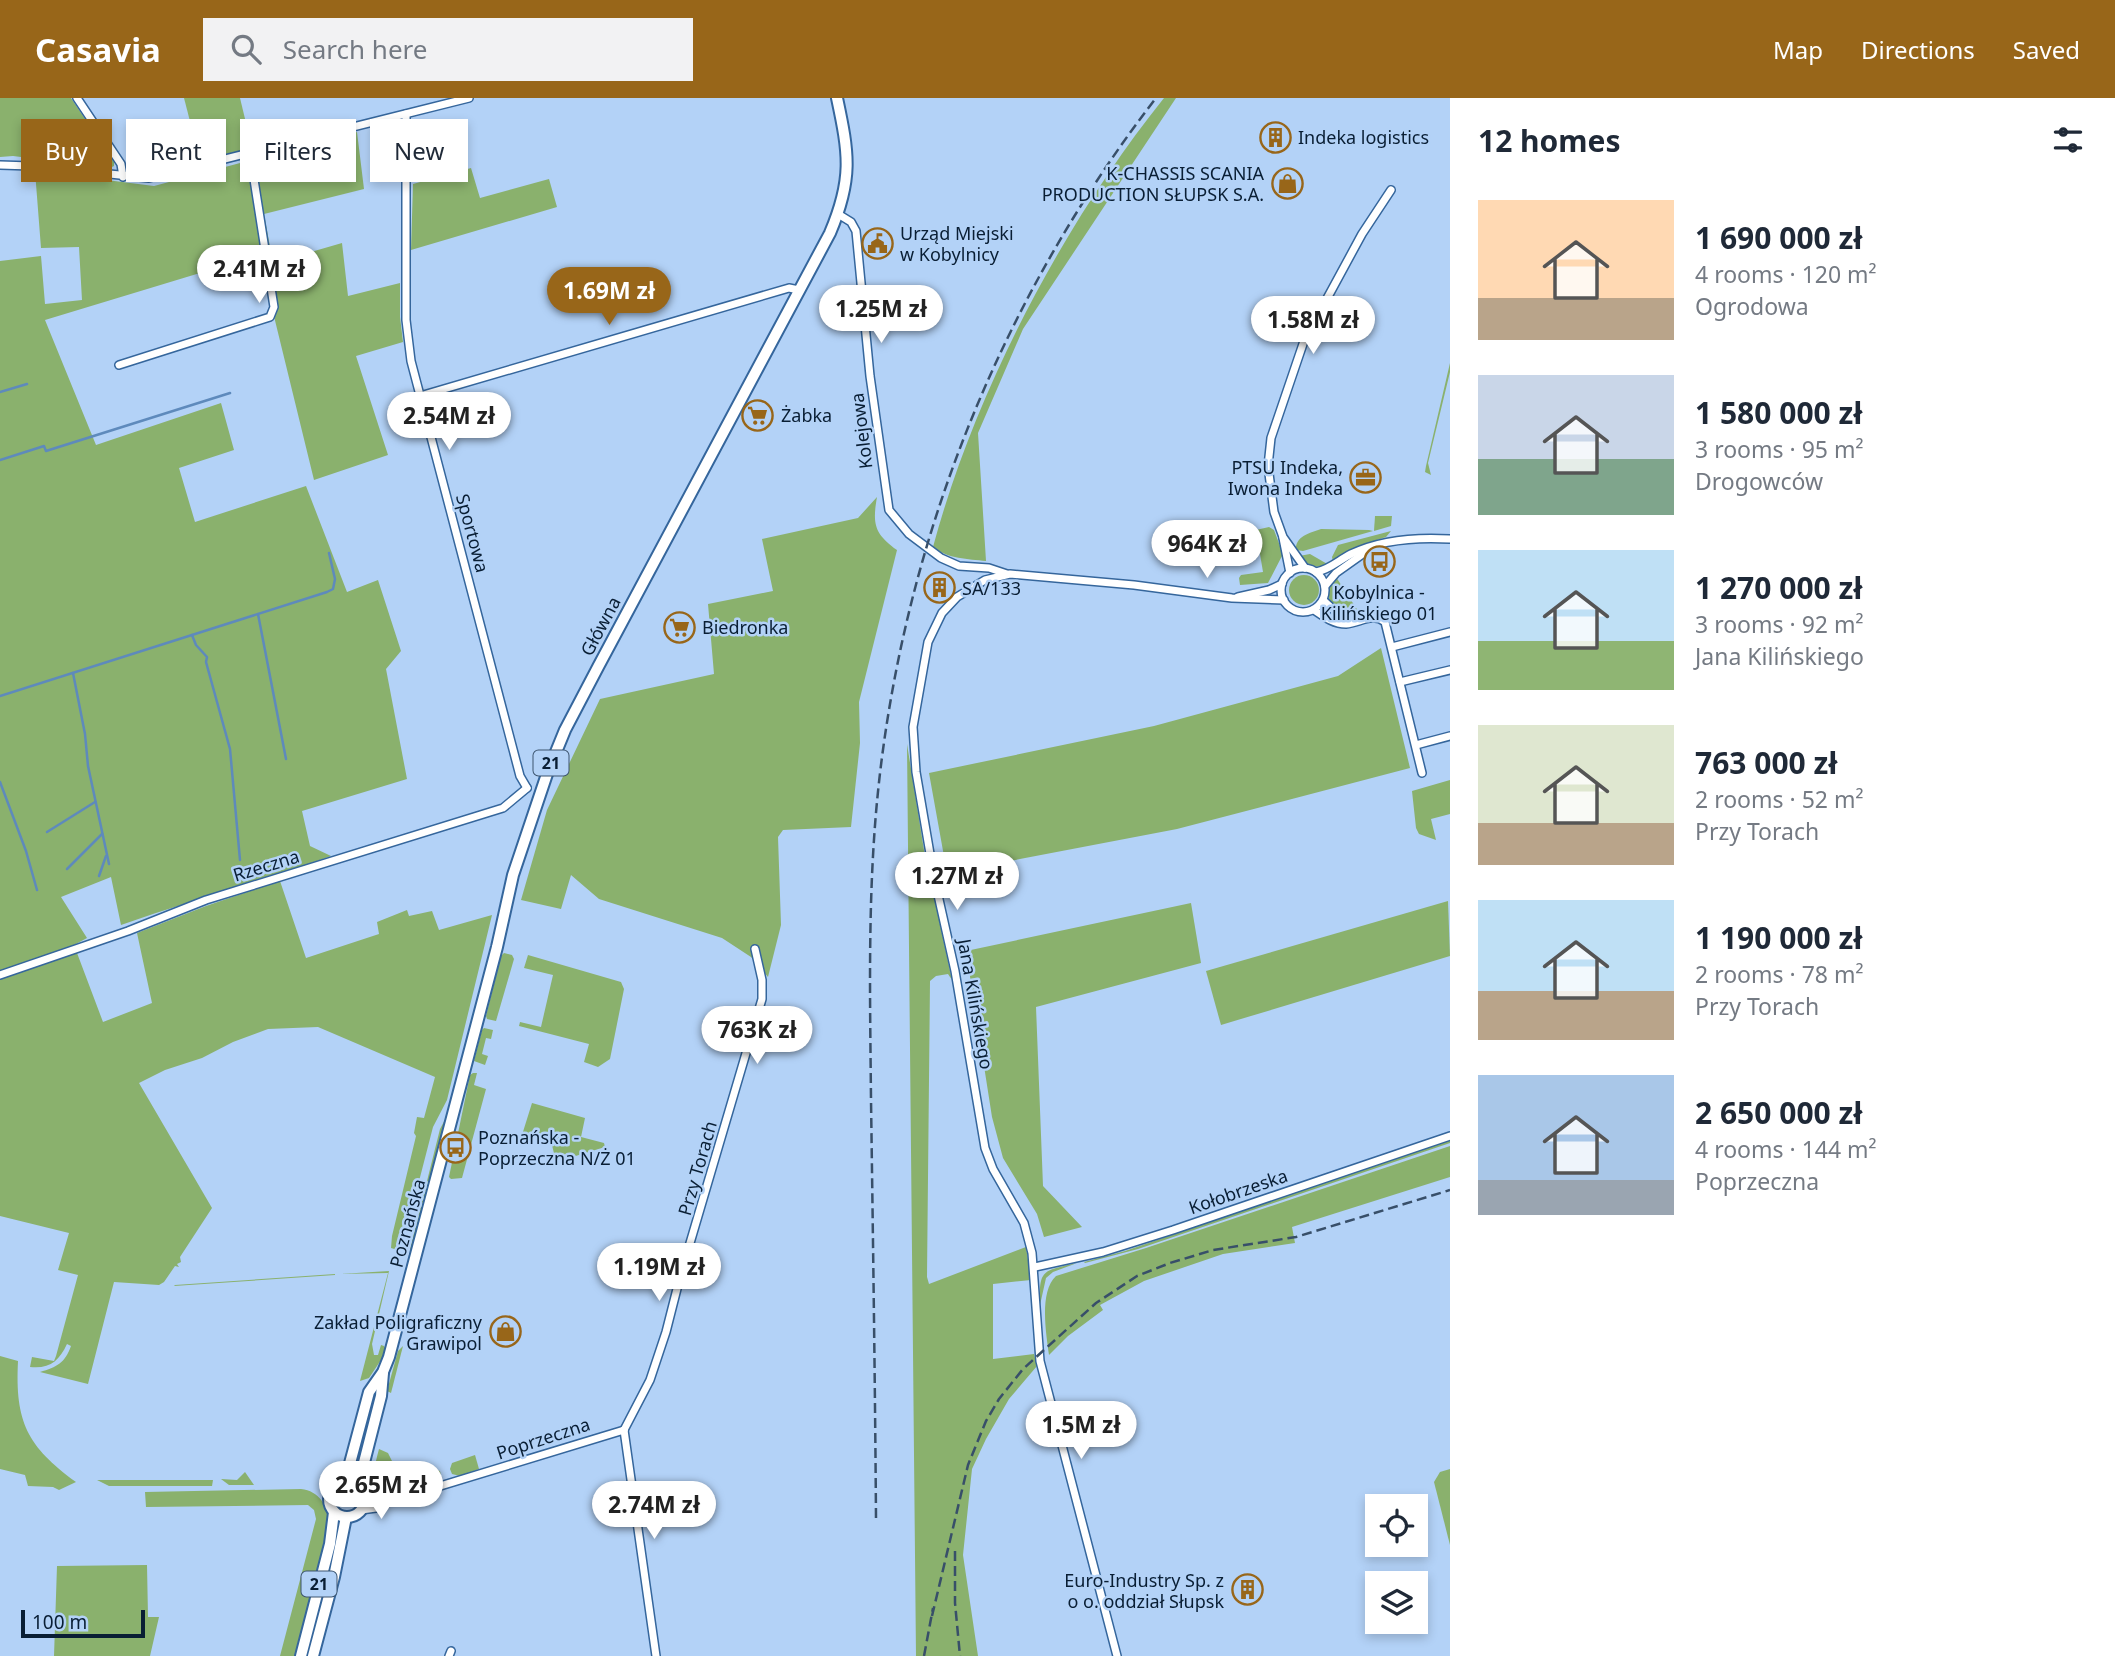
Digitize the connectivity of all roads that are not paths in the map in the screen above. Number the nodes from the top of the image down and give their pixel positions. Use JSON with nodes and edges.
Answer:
{"nodes":[{"id":1,"x":76,"y":98,"type":"edge"},
{"id":2,"x":469,"y":98,"type":"edge"},
{"id":3,"x":837,"y":98,"type":"edge"},
{"id":4,"x":406,"y":114,"type":"junction"},
{"id":5,"x":356,"y":127,"type":"edge"},
{"id":6,"x":240,"y":157,"type":"edge"},
{"id":7,"x":0,"y":165,"type":"edge"},
{"id":8,"x":123,"y":177,"type":"junction"},
{"id":9,"x":254,"y":182,"type":"edge"},
{"id":10,"x":1391,"y":190,"type":"dead end"},
{"id":11,"x":838,"y":214,"type":"junction"},
{"id":12,"x":799,"y":290,"type":"junction"},
{"id":13,"x":119,"y":365,"type":"dead end"},
{"id":14,"x":420,"y":396,"type":"junction"},
{"id":15,"x":1283,"y":537,"type":"junction"},
{"id":16,"x":1450,"y":539,"type":"edge"},
{"id":17,"x":1372,"y":547,"type":"junction"},
{"id":18,"x":1305,"y":568,"type":"junction"},
{"id":19,"x":1316,"y":572,"type":"junction"},
{"id":20,"x":1290,"y":573,"type":"junction"},
{"id":21,"x":1010,"y":575,"type":"junction"},
{"id":22,"x":1282,"y":584,"type":"junction"},
{"id":23,"x":1325,"y":586,"type":"junction"},
{"id":24,"x":1237,"y":597,"type":"junction"},
{"id":25,"x":1284,"y":600,"type":"junction"},
{"id":26,"x":1324,"y":600,"type":"junction"},
{"id":27,"x":1314,"y":610,"type":"junction"},
{"id":28,"x":1357,"y":620,"type":"junction"},
{"id":29,"x":1450,"y":632,"type":"edge"},
{"id":30,"x":1392,"y":647,"type":"junction"},
{"id":31,"x":1450,"y":670,"type":"edge"},
{"id":32,"x":1401,"y":682,"type":"junction"},
{"id":33,"x":1450,"y":736,"type":"edge"},
{"id":34,"x":1416,"y":744,"type":"junction"},
{"id":35,"x":1422,"y":773,"type":"dead end"},
{"id":36,"x":527,"y":788,"type":"junction"},
{"id":37,"x":539,"y":795,"type":"junction"},
{"id":38,"x":755,"y":949,"type":"dead end"},
{"id":39,"x":0,"y":975,"type":"edge"},
{"id":40,"x":462,"y":1082,"type":"joint"},
{"id":41,"x":1450,"y":1136,"type":"edge"},
{"id":42,"x":1035,"y":1267,"type":"junction"},
{"id":43,"x":383,"y":1371,"type":"junction"},
{"id":44,"x":624,"y":1430,"type":"junction"},
{"id":45,"x":345,"y":1482,"type":"junction"},
{"id":46,"x":358,"y":1486,"type":"junction"},
{"id":47,"x":365,"y":1499,"type":"junction"},
{"id":48,"x":391,"y":1501,"type":"junction"},
{"id":49,"x":361,"y":1510,"type":"junction"},
{"id":50,"x":334,"y":1512,"type":"junction"},
{"id":51,"x":346,"y":1517,"type":"junction"},
{"id":52,"x":301,"y":1656,"type":"edge"},
{"id":53,"x":313,"y":1656,"type":"edge"},
{"id":54,"x":656,"y":1656,"type":"edge"},
{"id":55,"x":1116,"y":1656,"type":"edge"}],
"edges":[{"from":1,"to":8,"type":"street"},
{"from":2,"to":4,"type":"street"},
{"from":3,"to":11,"type":"main road","number":"21"},
{"from":4,"to":5,"type":"street"},
{"from":4,"to":14,"type":"street","name":"Sportowa"},
{"from":6,"to":8,"type":"street"},
{"from":7,"to":8,"type":"street"},
{"from":9,"to":13,"type":"street"},
{"from":10,"to":15,"type":"street"},
{"from":11,"to":12,"type":"main road","name":"Główna","number":"21"},
{"from":11,"to":21,"type":"street","name":"Kolejowa"},
{"from":12,"to":14,"type":"street"},
{"from":12,"to":37,"type":"main road","name":"Główna","number":"21"},
{"from":14,"to":36,"type":"street","name":"Sportowa"},
{"from":15,"to":18,"type":"street"},
{"from":15,"to":20,"type":"street"},
{"from":16,"to":17,"type":"street"},
{"from":17,"to":19,"type":"street"},
{"from":17,"to":23,"type":"street"},
{"from":18,"to":19,"type":"street"},
{"from":18,"to":20,"type":"street"},
{"from":19,"to":23,"type":"street"},
{"from":20,"to":22,"type":"street"},
{"from":21,"to":24,"type":"street"},
{"from":21,"to":42,"type":"street","name":"Jana Kilińskiego"},
{"from":22,"to":24,"type":"street"},
{"from":22,"to":25,"type":"street"},
{"from":23,"to":26,"type":"street"},
{"from":24,"to":25,"type":"street"},
{"from":25,"to":27,"type":"street"},
{"from":26,"to":27,"type":"street"},
{"from":26,"to":28,"type":"street"},
{"from":27,"to":28,"type":"street"},
{"from":28,"to":30,"type":"street"},
{"from":29,"to":30,"type":"street"},
{"from":30,"to":32,"type":"street"},
{"from":31,"to":32,"type":"street"},
{"from":32,"to":34,"type":"street"},
{"from":33,"to":34,"type":"street"},
{"from":34,"to":35,"type":"street"},
{"from":36,"to":37,"type":"street"},
{"from":36,"to":39,"type":"street","name":"Rzeczna"},
{"from":37,"to":40,"type":"main road","name":"Główna","number":"21"},
{"from":38,"to":44,"type":"street","name":"Przy Torach"},
{"from":40,"to":43,"type":"main road","name":"Poznańska","number":"21"},
{"from":41,"to":42,"type":"street","name":"Kołobrzeska"},
{"from":42,"to":55,"type":"street","name":"Jana Kilińskiego"},
{"from":43,"to":45,"type":"main road","name":"Poznańska","number":"21"},
{"from":43,"to":46,"type":"main road","name":"Poznańska","number":"21"},
{"from":44,"to":48,"type":"street","name":"Poprzeczna"},
{"from":44,"to":54,"type":"street"},
{"from":45,"to":46,"type":"main road"},
{"from":45,"to":50,"type":"main road","number":"21"},
{"from":46,"to":47,"type":"main road"},
{"from":47,"to":48,"type":"street","name":"Poprzeczna"},
{"from":47,"to":49,"type":"main road"},
{"from":48,"to":49,"type":"street","name":"Poprzeczna"},
{"from":49,"to":51,"type":"main road"},
{"from":50,"to":51,"type":"main road"},
{"from":50,"to":52,"type":"main road","number":"21"},
{"from":51,"to":53,"type":"main road","number":"21"}]}
